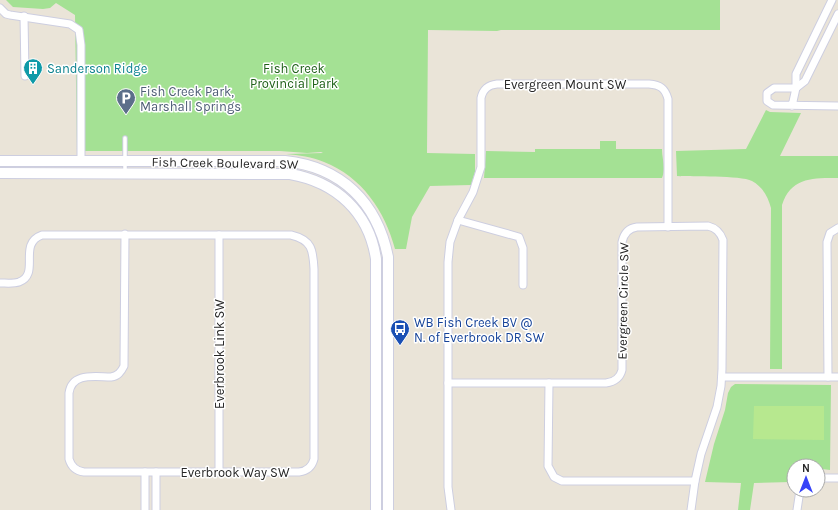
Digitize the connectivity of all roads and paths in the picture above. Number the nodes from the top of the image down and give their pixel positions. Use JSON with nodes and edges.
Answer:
{"nodes":[{"id":1,"x":832,"y":0,"type":"edge"},
{"id":2,"x":0,"y":8,"type":"edge"},
{"id":3,"x":838,"y":14,"type":"edge"},
{"id":4,"x":24,"y":16,"type":"junction"},
{"id":5,"x":25,"y":76,"type":"dead end"},
{"id":6,"x":796,"y":88,"type":"junction"},
{"id":7,"x":792,"y":106,"type":"junction"},
{"id":8,"x":838,"y":106,"type":"edge"},
{"id":9,"x":125,"y":138,"type":"dead end"},
{"id":10,"x":0,"y":161,"type":"edge"},
{"id":11,"x":81,"y":161,"type":"junction"},
{"id":12,"x":125,"y":161,"type":"junction"},
{"id":13,"x":0,"y":173,"type":"edge"},
{"id":14,"x":125,"y":173,"type":"junction"},
{"id":15,"x":458,"y":220,"type":"junction"},
{"id":16,"x":668,"y":227,"type":"junction"},
{"id":17,"x":838,"y":228,"type":"edge"},
{"id":18,"x":125,"y":234,"type":"junction"},
{"id":19,"x":220,"y":235,"type":"junction"},
{"id":20,"x":0,"y":283,"type":"edge"},
{"id":21,"x":523,"y":285,"type":"dead end"},
{"id":22,"x":722,"y":377,"type":"junction"},
{"id":23,"x":828,"y":377,"type":"junction"},
{"id":24,"x":838,"y":377,"type":"edge"},
{"id":25,"x":448,"y":383,"type":"junction"},
{"id":26,"x":549,"y":383,"type":"junction"},
{"id":27,"x":145,"y":472,"type":"junction"},
{"id":28,"x":156,"y":472,"type":"junction"},
{"id":29,"x":220,"y":472,"type":"junction"},
{"id":30,"x":826,"y":478,"type":"edge"},
{"id":31,"x":838,"y":478,"type":"edge"},
{"id":32,"x":695,"y":481,"type":"junction"},
{"id":33,"x":799,"y":498,"type":"edge"},
{"id":34,"x":144,"y":510,"type":"edge"},
{"id":35,"x":156,"y":510,"type":"edge"},
{"id":36,"x":376,"y":510,"type":"edge"},
{"id":37,"x":388,"y":510,"type":"edge"},
{"id":38,"x":451,"y":510,"type":"edge"},
{"id":39,"x":691,"y":510,"type":"edge"},
{"id":40,"x":797,"y":510,"type":"edge"}],
"edges":[{"from":1,"to":6,"type":"street"},
{"from":2,"to":4,"type":"street"},
{"from":3,"to":6,"type":"street"},
{"from":4,"to":5,"type":"street"},
{"from":4,"to":11,"type":"street"},
{"from":6,"to":7,"type":"street"},
{"from":6,"to":7,"type":"street"},
{"from":7,"to":8,"type":"street"},
{"from":9,"to":12,"type":"lane"},
{"from":10,"to":11,"type":"main road","name":"Fish Creek Boulevard SW"},
{"from":11,"to":12,"type":"main road","name":"Fish Creek Boulevard SW"},
{"from":12,"to":14,"type":"lane"},
{"from":12,"to":37,"type":"main road","name":"Fish Creek Boulevard SW"},
{"from":13,"to":14,"type":"main road","name":"Fish Creek Boulevard SW"},
{"from":14,"to":36,"type":"main road","name":"Fish Creek Boulevard SW"},
{"from":15,"to":16,"type":"street","name":"Evergreen Mount SW"},
{"from":15,"to":21,"type":"street"},
{"from":15,"to":25,"type":"street","name":"Evergreen Mount SW"},
{"from":16,"to":22,"type":"street","name":"Evergreen Circle SW"},
{"from":16,"to":26,"type":"street","name":"Evergreen Circle SW"},
{"from":17,"to":23,"type":"street"},
{"from":18,"to":19,"type":"street","name":"Everbrook Way SW"},
{"from":18,"to":20,"type":"street","name":"Everbrook Way SW"},
{"from":18,"to":27,"type":"street","name":"Everbrook Way SW"},
{"from":19,"to":29,"type":"street","name":"Everbrook Link SW"},
{"from":19,"to":29,"type":"street","name":"Everbrook Way SW"},
{"from":22,"to":23,"type":"street"},
{"from":22,"to":32,"type":"street","name":"Evergreen Circle SW"},
{"from":23,"to":24,"type":"street"},
{"from":25,"to":26,"type":"street","name":"Evergreen Circle SW"},
{"from":25,"to":38,"type":"street"},
{"from":26,"to":32,"type":"street"},
{"from":27,"to":28,"type":"street","name":"Everbrook Way SW"},
{"from":27,"to":34,"type":"street"},
{"from":28,"to":29,"type":"street","name":"Everbrook Way SW"},
{"from":28,"to":35,"type":"street"},
{"from":30,"to":31,"type":"street"},
{"from":32,"to":39,"type":"street","name":"Evergreen Circle SW"},
{"from":33,"to":40,"type":"street"}]}
